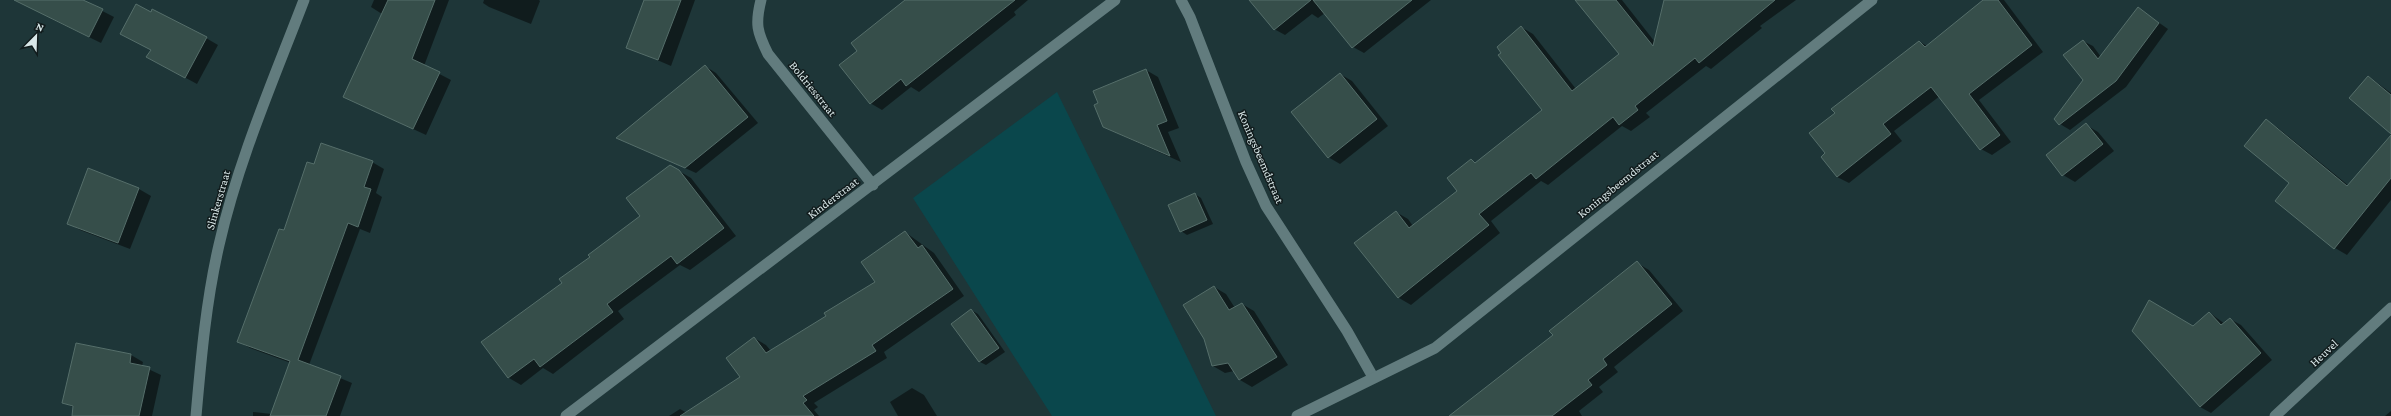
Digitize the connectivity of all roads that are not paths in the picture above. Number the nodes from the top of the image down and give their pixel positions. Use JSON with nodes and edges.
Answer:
{"nodes":[{"id":1,"x":304,"y":0,"type":"edge"},
{"id":2,"x":761,"y":0,"type":"edge"},
{"id":3,"x":1115,"y":0,"type":"edge"},
{"id":4,"x":1181,"y":0,"type":"edge"},
{"id":5,"x":1872,"y":0,"type":"edge"},
{"id":6,"x":873,"y":185,"type":"junction"},
{"id":7,"x":2391,"y":308,"type":"edge"},
{"id":8,"x":1373,"y":377,"type":"junction"},
{"id":9,"x":196,"y":416,"type":"edge"},
{"id":10,"x":566,"y":416,"type":"edge"},
{"id":11,"x":1297,"y":416,"type":"edge"},
{"id":12,"x":2275,"y":416,"type":"edge"}],
"edges":[{"from":1,"to":9,"type":"street","name":"Slinkerstraat"},
{"from":2,"to":6,"type":"street","name":"Boldriesstraat"},
{"from":3,"to":6,"type":"street","name":"Kinderstraat"},
{"from":4,"to":8,"type":"street","name":"Koningsbeemdstraat"},
{"from":5,"to":8,"type":"street","name":"Koningsbeemdstraat"},
{"from":6,"to":10,"type":"street","name":"Kinderstraat"},
{"from":7,"to":12,"type":"street","name":"Heuvel"},
{"from":8,"to":11,"type":"street","name":"Koningsbeemdstraat"}]}
